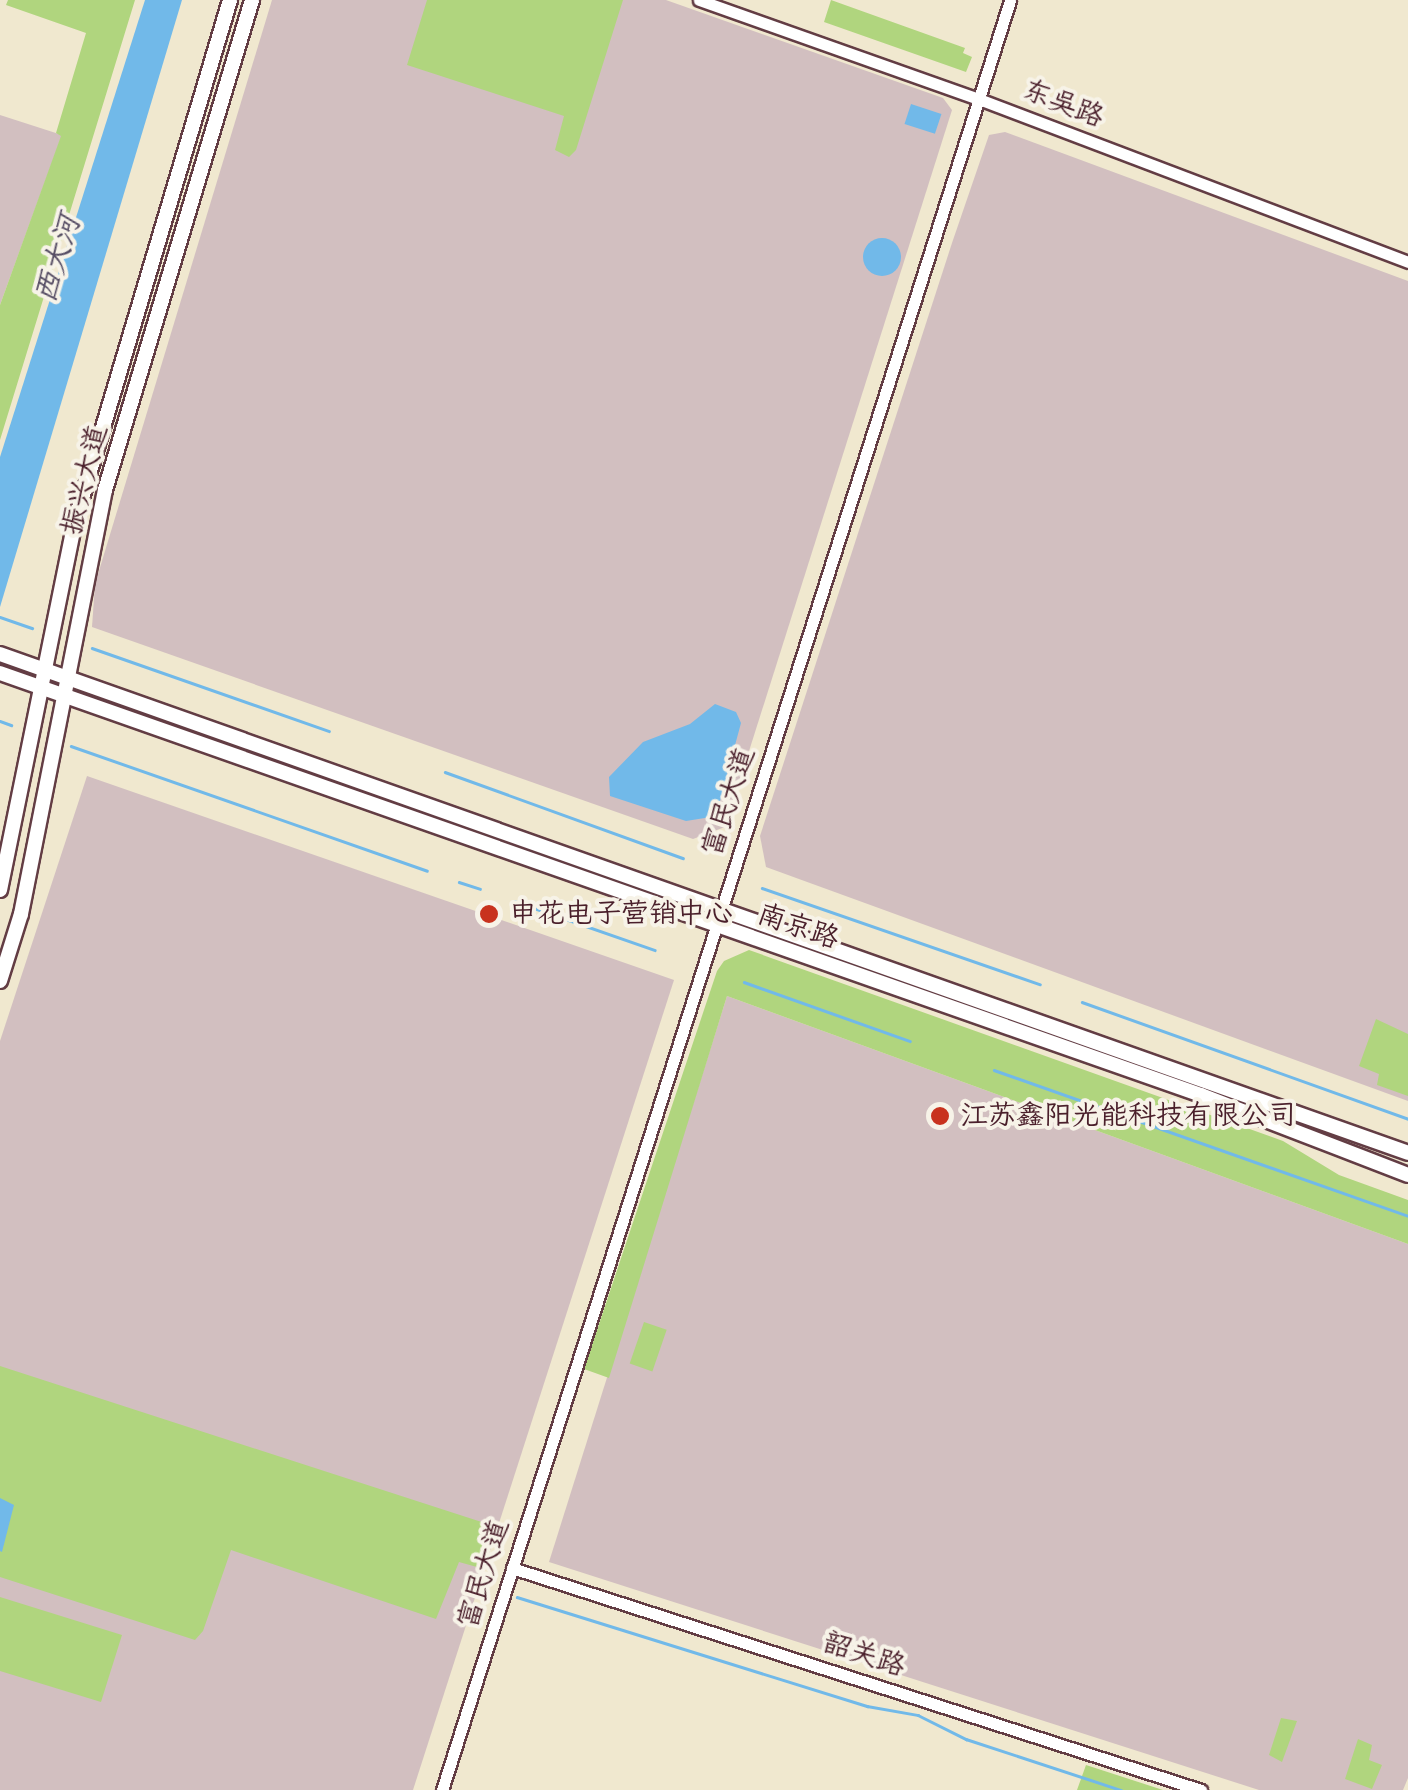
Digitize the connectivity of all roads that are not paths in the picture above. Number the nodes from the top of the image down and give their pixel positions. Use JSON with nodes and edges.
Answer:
{"nodes":[{"id":1,"x":230,"y":0,"type":"edge"},
{"id":2,"x":252,"y":0,"type":"edge"},
{"id":3,"x":698,"y":0,"type":"edge"},
{"id":4,"x":1010,"y":0,"type":"edge"},
{"id":5,"x":978,"y":98,"type":"junction"},
{"id":6,"x":1408,"y":262,"type":"edge"},
{"id":7,"x":0,"y":654,"type":"edge"},
{"id":8,"x":45,"y":670,"type":"junction"},
{"id":9,"x":0,"y":673,"type":"edge"},
{"id":10,"x":68,"y":679,"type":"junction"},
{"id":11,"x":41,"y":689,"type":"junction"},
{"id":12,"x":66,"y":698,"type":"junction"},
{"id":13,"x":0,"y":890,"type":"edge"},
{"id":14,"x":719,"y":918,"type":"junction"},
{"id":15,"x":0,"y":981,"type":"edge"},
{"id":16,"x":1408,"y":1153,"type":"edge"},
{"id":17,"x":1408,"y":1175,"type":"edge"},
{"id":18,"x":512,"y":1568,"type":"junction"},
{"id":19,"x":442,"y":1790,"type":"edge"},
{"id":20,"x":1200,"y":1790,"type":"edge"}],
"edges":[{"from":1,"to":8,"type":"main road","name":"振兴大道"},
{"from":2,"to":10,"type":"main road","name":"振兴大道"},
{"from":3,"to":5,"type":"street","name":"东吴路"},
{"from":4,"to":5,"type":"street","name":"富民大道"},
{"from":5,"to":6,"type":"street","name":"东吴路"},
{"from":5,"to":14,"type":"street","name":"富民大道"},
{"from":7,"to":8,"type":"main road","name":"南京路"},
{"from":8,"to":10,"type":"main road","name":"南京路"},
{"from":8,"to":11,"type":"main road","name":"振兴大道"},
{"from":9,"to":11,"type":"main road","name":"南京路"},
{"from":10,"to":12,"type":"main road","name":"振兴大道"},
{"from":10,"to":14,"type":"main road","name":"南京路"},
{"from":11,"to":12,"type":"main road","name":"南京路"},
{"from":11,"to":13,"type":"main road","name":"振兴大道"},
{"from":12,"to":14,"type":"main road","name":"南京路"},
{"from":12,"to":15,"type":"main road","name":"振兴大道"},
{"from":14,"to":16,"type":"main road","name":"南京路"},
{"from":14,"to":17,"type":"main road","name":"南京路"},
{"from":14,"to":18,"type":"street","name":"富民大道"},
{"from":18,"to":19,"type":"street","name":"富民大道"},
{"from":18,"to":20,"type":"street","name":"韶关路"}]}
